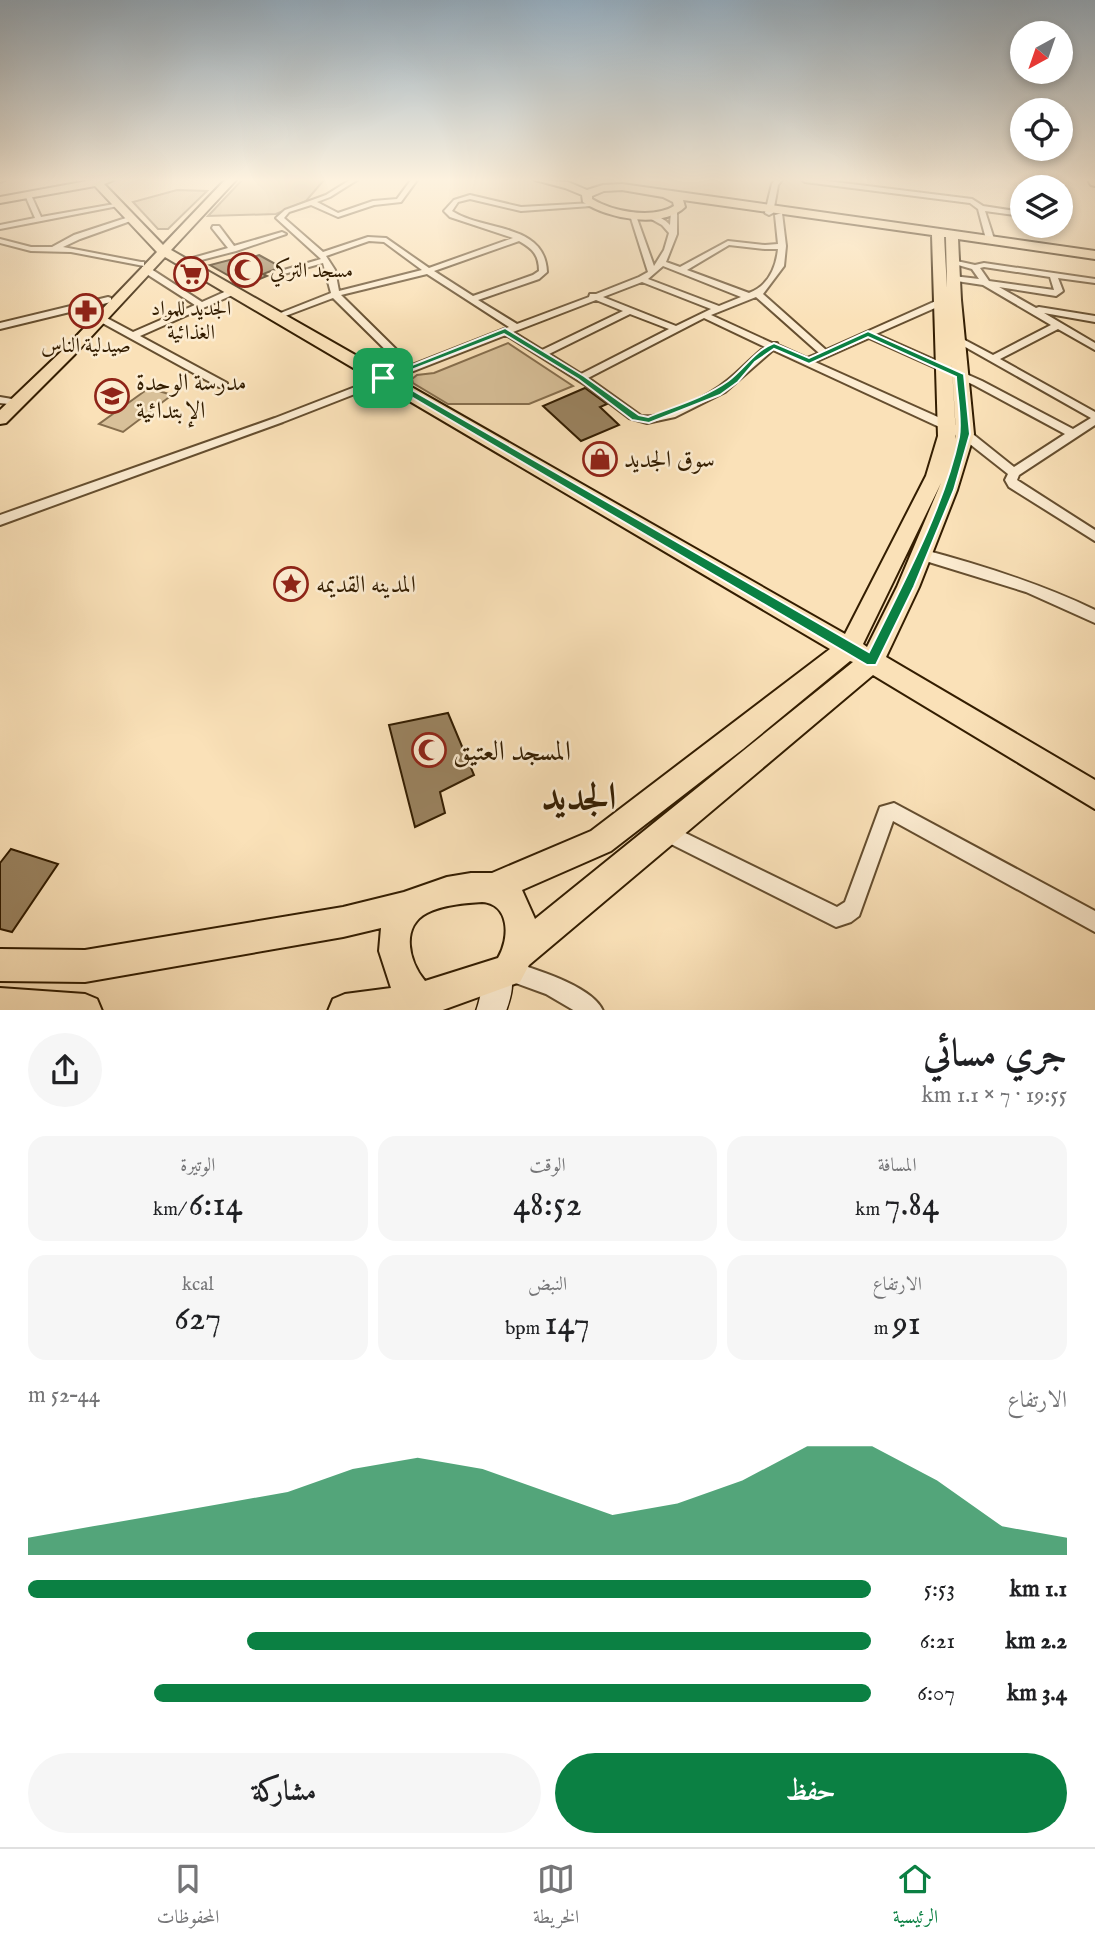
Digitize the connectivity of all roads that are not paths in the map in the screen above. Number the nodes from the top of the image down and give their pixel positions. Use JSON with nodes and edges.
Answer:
{"nodes":[{"id":1,"x":107,"y":227,"type":"edge"},
{"id":2,"x":140,"y":227,"type":"edge"},
{"id":3,"x":175,"y":227,"type":"edge"},
{"id":4,"x":182,"y":227,"type":"edge"},
{"id":5,"x":290,"y":227,"type":"edge"},
{"id":6,"x":490,"y":227,"type":"edge"},
{"id":7,"x":636,"y":227,"type":"edge"},
{"id":8,"x":668,"y":227,"type":"edge"},
{"id":9,"x":674,"y":227,"type":"edge"},
{"id":10,"x":776,"y":227,"type":"edge"},
{"id":11,"x":881,"y":227,"type":"edge"},
{"id":12,"x":987,"y":227,"type":"edge"},
{"id":13,"x":216,"y":228,"type":"dead end"},
{"id":14,"x":172,"y":230,"type":"junction"},
{"id":15,"x":146,"y":234,"type":"junction"},
{"id":16,"x":282,"y":234,"type":"dead end"},
{"id":17,"x":673,"y":234,"type":"junction"},
{"id":18,"x":945,"y":236,"type":"junction"},
{"id":19,"x":522,"y":237,"type":"junction"},
{"id":20,"x":990,"y":239,"type":"junction"},
{"id":21,"x":0,"y":241,"type":"edge"},
{"id":22,"x":782,"y":246,"type":"junction"},
{"id":23,"x":160,"y":248,"type":"junction"},
{"id":24,"x":233,"y":248,"type":"junction"},
{"id":25,"x":54,"y":249,"type":"junction"},
{"id":26,"x":1095,"y":255,"type":"edge"},
{"id":27,"x":323,"y":258,"type":"junction"},
{"id":28,"x":1095,"y":260,"type":"edge"},
{"id":29,"x":184,"y":263,"type":"junction"},
{"id":30,"x":662,"y":263,"type":"junction"},
{"id":31,"x":143,"y":267,"type":"junction"},
{"id":32,"x":975,"y":267,"type":"junction"},
{"id":33,"x":681,"y":270,"type":"junction"},
{"id":34,"x":953,"y":270,"type":"junction"},
{"id":35,"x":428,"y":271,"type":"junction"},
{"id":36,"x":287,"y":272,"type":"dead end"},
{"id":37,"x":652,"y":274,"type":"junction"},
{"id":38,"x":1053,"y":275,"type":"junction"},
{"id":39,"x":642,"y":278,"type":"junction"},
{"id":40,"x":1095,"y":281,"type":"edge"},
{"id":41,"x":986,"y":283,"type":"junction"},
{"id":42,"x":234,"y":291,"type":"junction"},
{"id":43,"x":334,"y":294,"type":"junction"},
{"id":44,"x":754,"y":295,"type":"junction"},
{"id":45,"x":593,"y":296,"type":"junction"},
{"id":46,"x":472,"y":299,"type":"junction"},
{"id":47,"x":107,"y":300,"type":"junction"},
{"id":48,"x":941,"y":302,"type":"junction"},
{"id":49,"x":202,"y":306,"type":"junction"},
{"id":50,"x":719,"y":309,"type":"junction"},
{"id":51,"x":1032,"y":309,"type":"junction"},
{"id":52,"x":629,"y":311,"type":"junction"},
{"id":53,"x":704,"y":315,"type":"junction"},
{"id":54,"x":277,"y":316,"type":"junction"},
{"id":55,"x":100,"y":318,"type":"junction"},
{"id":56,"x":1095,"y":319,"type":"edge"},
{"id":57,"x":1058,"y":325,"type":"junction"},
{"id":58,"x":0,"y":326,"type":"edge"},
{"id":59,"x":515,"y":327,"type":"junction"},
{"id":60,"x":677,"y":329,"type":"junction"},
{"id":61,"x":505,"y":331,"type":"junction"},
{"id":62,"x":868,"y":334,"type":"junction"},
{"id":63,"x":133,"y":336,"type":"junction"},
{"id":64,"x":958,"y":340,"type":"junction"},
{"id":65,"x":774,"y":345,"type":"junction"},
{"id":66,"x":1095,"y":347,"type":"edge"},
{"id":67,"x":544,"y":353,"type":"junction"},
{"id":68,"x":825,"y":354,"type":"junction"},
{"id":69,"x":995,"y":358,"type":"junction"},
{"id":70,"x":809,"y":361,"type":"junction"},
{"id":71,"x":410,"y":368,"type":"junction"},
{"id":72,"x":952,"y":373,"type":"junction"},
{"id":73,"x":581,"y":377,"type":"junction"},
{"id":74,"x":383,"y":378,"type":"junction"},
{"id":75,"x":223,"y":385,"type":"dead end"},
{"id":76,"x":3,"y":403,"type":"edge"},
{"id":77,"x":1095,"y":418,"type":"edge"},
{"id":78,"x":0,"y":419,"type":"edge"},
{"id":79,"x":947,"y":426,"type":"junction"},
{"id":80,"x":965,"y":434,"type":"junction"},
{"id":81,"x":1073,"y":434,"type":"junction"},
{"id":82,"x":1014,"y":473,"type":"junction"},
{"id":83,"x":0,"y":520,"type":"edge"},
{"id":84,"x":1095,"y":536,"type":"edge"},
{"id":85,"x":921,"y":554,"type":"junction"},
{"id":86,"x":1095,"y":617,"type":"edge"},
{"id":87,"x":860,"y":654,"type":"junction"},
{"id":88,"x":1095,"y":795,"type":"edge"},
{"id":89,"x":665,"y":832,"type":"junction"},
{"id":90,"x":494,"y":887,"type":"junction"},
{"id":91,"x":411,"y":906,"type":"junction"},
{"id":92,"x":1095,"y":922,"type":"edge"},
{"id":93,"x":0,"y":965,"type":"edge"},
{"id":94,"x":509,"y":967,"type":"junction"},
{"id":95,"x":422,"y":1002,"type":"edge"},
{"id":96,"x":0,"y":1005,"type":"edge"},
{"id":97,"x":85,"y":1010,"type":"edge"},
{"id":98,"x":345,"y":1010,"type":"edge"},
{"id":99,"x":491,"y":1010,"type":"edge"},
{"id":100,"x":593,"y":1010,"type":"edge"}],
"edges":[{"from":1,"to":25,"type":"street"},
{"from":2,"to":15,"type":"main road"},
{"from":3,"to":14,"type":"main road"},
{"from":4,"to":23,"type":"main road"},
{"from":5,"to":27,"type":"street"},
{"from":6,"to":19,"type":"street"},
{"from":7,"to":37,"type":"street"},
{"from":8,"to":17,"type":"street"},
{"from":9,"to":17,"type":"street"},
{"from":10,"to":22,"type":"street"},
{"from":11,"to":18,"type":"main road"},
{"from":12,"to":20,"type":"street"},
{"from":13,"to":24,"type":"street"},
{"from":14,"to":15,"type":"main road"},
{"from":14,"to":23,"type":"main road"},
{"from":15,"to":23,"type":"main road"},
{"from":16,"to":24,"type":"street"},
{"from":17,"to":30,"type":"street"},
{"from":18,"to":20,"type":"main road"},
{"from":18,"to":28,"type":"main road"},
{"from":18,"to":34,"type":"main road"},
{"from":18,"to":48,"type":"main road"},
{"from":19,"to":35,"type":"street"},
{"from":19,"to":46,"type":"street"},
{"from":20,"to":26,"type":"main road"},
{"from":21,"to":25,"type":"street"},
{"from":22,"to":33,"type":"street"},
{"from":22,"to":44,"type":"street"},
{"from":23,"to":29,"type":"main road"},
{"from":23,"to":31,"type":"main road"},
{"from":24,"to":29,"type":"street"},
{"from":25,"to":31,"type":"street"},
{"from":27,"to":35,"type":"street"},
{"from":27,"to":36,"type":"street"},
{"from":27,"to":43,"type":"street"},
{"from":29,"to":42,"type":"main road"},
{"from":30,"to":33,"type":"street"},
{"from":30,"to":37,"type":"street"},
{"from":31,"to":47,"type":"main road"},
{"from":31,"to":49,"type":"street"},
{"from":31,"to":55,"type":"main road"},
{"from":32,"to":34,"type":"street"},
{"from":32,"to":38,"type":"street"},
{"from":32,"to":41,"type":"street"},
{"from":33,"to":44,"type":"street"},
{"from":34,"to":41,"type":"street"},
{"from":34,"to":64,"type":"main road"},
{"from":35,"to":43,"type":"street"},
{"from":35,"to":46,"type":"street"},
{"from":37,"to":39,"type":"street"},
{"from":38,"to":40,"type":"street"},
{"from":38,"to":41,"type":"street"},
{"from":39,"to":45,"type":"street"},
{"from":39,"to":50,"type":"street"},
{"from":41,"to":51,"type":"street"},
{"from":42,"to":49,"type":"street"},
{"from":42,"to":54,"type":"main road"},
{"from":43,"to":54,"type":"street"},
{"from":43,"to":71,"type":"street"},
{"from":44,"to":50,"type":"street"},
{"from":44,"to":68,"type":"street"},
{"from":45,"to":52,"type":"street"},
{"from":45,"to":59,"type":"street"},
{"from":46,"to":59,"type":"street"},
{"from":47,"to":58,"type":"street"},
{"from":47,"to":76,"type":"main road"},
{"from":48,"to":62,"type":"street"},
{"from":48,"to":72,"type":"main road"},
{"from":49,"to":63,"type":"street"},
{"from":50,"to":53,"type":"street"},
{"from":51,"to":56,"type":"street"},
{"from":51,"to":57,"type":"street"},
{"from":52,"to":60,"type":"street"},
{"from":52,"to":67,"type":"street"},
{"from":53,"to":60,"type":"street"},
{"from":53,"to":65,"type":"street"},
{"from":54,"to":74,"type":"main road"},
{"from":55,"to":63,"type":"street"},
{"from":55,"to":78,"type":"main road"},
{"from":57,"to":66,"type":"street"},
{"from":57,"to":69,"type":"street"},
{"from":59,"to":61,"type":"street"},
{"from":60,"to":73,"type":"street"},
{"from":61,"to":67,"type":"street"},
{"from":61,"to":71,"type":"street"},
{"from":62,"to":68,"type":"street"},
{"from":62,"to":72,"type":"street"},
{"from":63,"to":75,"type":"street"},
{"from":64,"to":69,"type":"street"},
{"from":64,"to":72,"type":"main road"},
{"from":65,"to":70,"type":"street"},
{"from":65,"to":73,"type":"street"},
{"from":67,"to":73,"type":"street"},
{"from":68,"to":70,"type":"street"},
{"from":69,"to":77,"type":"street"},
{"from":70,"to":79,"type":"street"},
{"from":71,"to":74,"type":"street"},
{"from":72,"to":79,"type":"main road"},
{"from":72,"to":80,"type":"main road"},
{"from":72,"to":81,"type":"street"},
{"from":74,"to":83,"type":"street"},
{"from":74,"to":87,"type":"main road"},
{"from":77,"to":81,"type":"street"},
{"from":79,"to":80,"type":"street"},
{"from":79,"to":87,"type":"main road"},
{"from":80,"to":82,"type":"street"},
{"from":80,"to":85,"type":"main road"},
{"from":81,"to":82,"type":"street"},
{"from":82,"to":84,"type":"street"},
{"from":85,"to":86,"type":"street"},
{"from":85,"to":87,"type":"main road"},
{"from":87,"to":88,"type":"main road"},
{"from":87,"to":89,"type":"main road"},
{"from":87,"to":90,"type":"main road"},
{"from":89,"to":92,"type":"street"},
{"from":89,"to":94,"type":"main road"},
{"from":90,"to":91,"type":"main road"},
{"from":90,"to":94,"type":"main road"},
{"from":91,"to":93,"type":"main road"},
{"from":91,"to":95,"type":"main road"},
{"from":94,"to":95,"type":"main road"},
{"from":94,"to":99,"type":"street"},
{"from":94,"to":100,"type":"street"},
{"from":95,"to":98,"type":"main road"},
{"from":96,"to":97,"type":"main road"}]}
